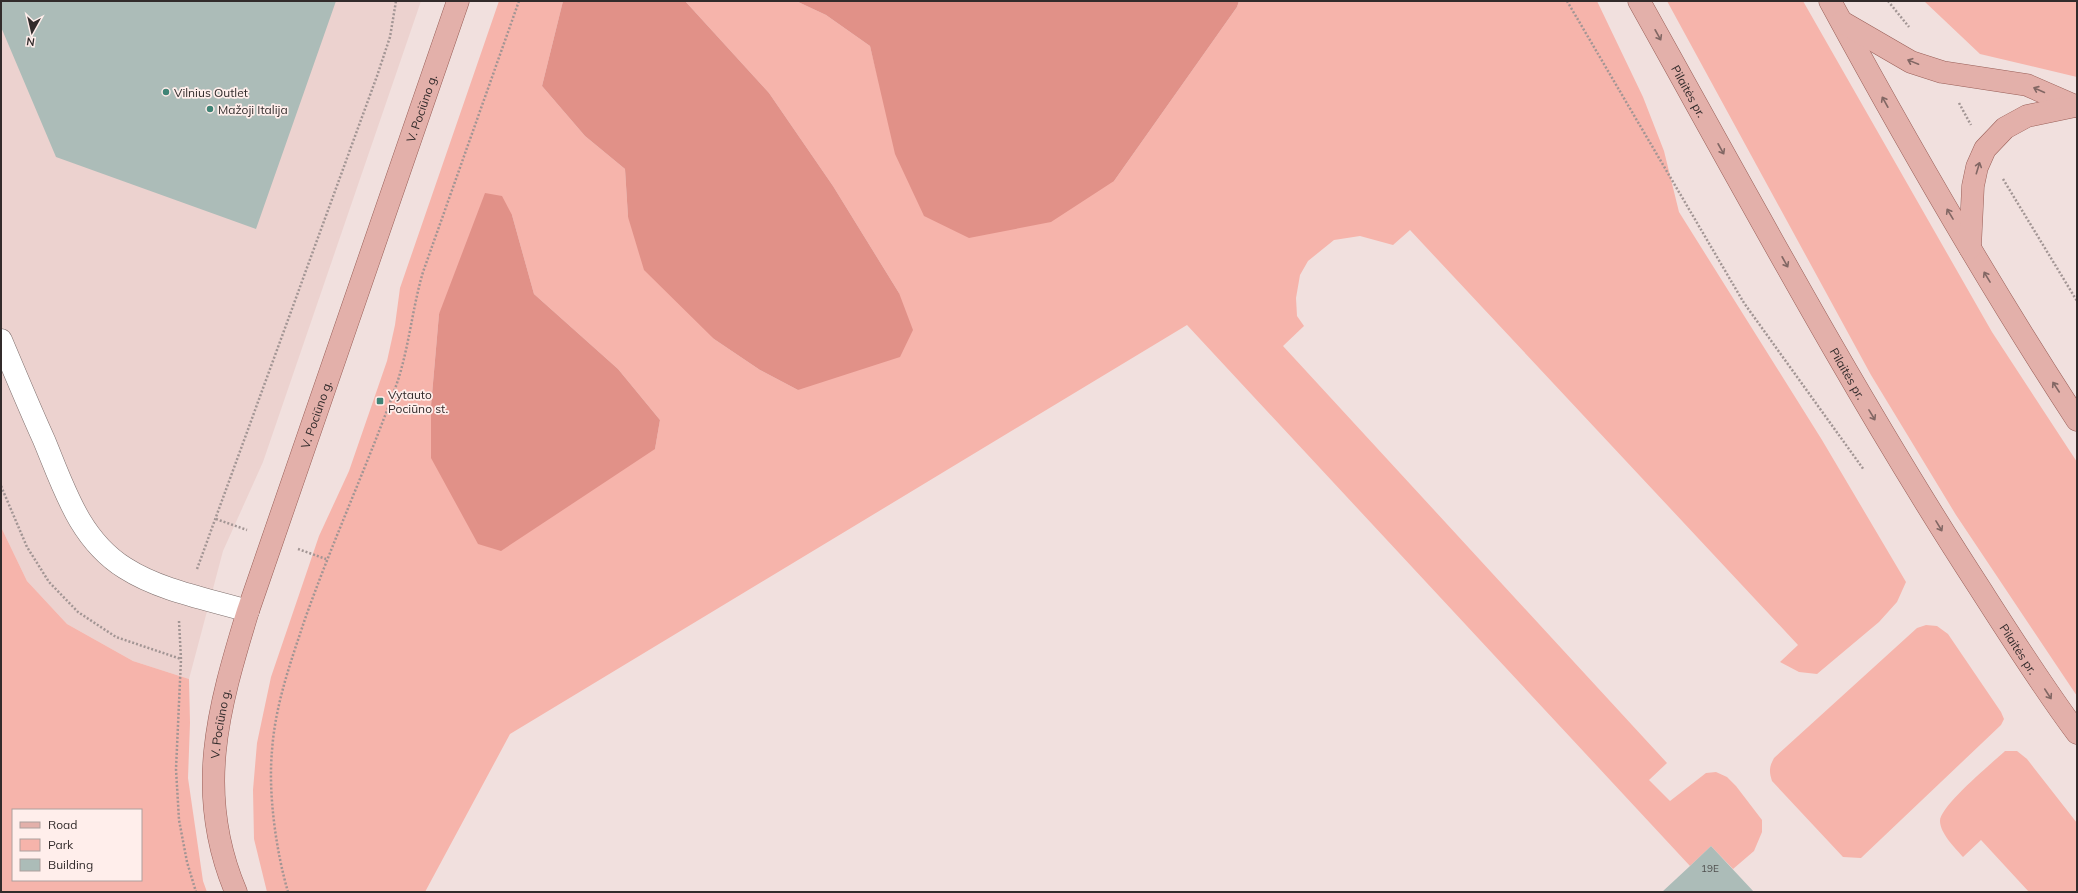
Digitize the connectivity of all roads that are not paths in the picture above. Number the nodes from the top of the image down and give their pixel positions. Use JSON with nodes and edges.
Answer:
{"nodes":[{"id":1,"x":458,"y":1,"type":"edge"},
{"id":2,"x":1639,"y":1,"type":"edge"},
{"id":3,"x":1830,"y":1,"type":"edge"},
{"id":4,"x":1842,"y":22,"type":"junction"},
{"id":5,"x":2076,"y":106,"type":"edge"},
{"id":6,"x":1970,"y":248,"type":"junction"},
{"id":7,"x":1,"y":340,"type":"edge"},
{"id":8,"x":2077,"y":420,"type":"edge"},
{"id":9,"x":248,"y":611,"type":"junction"},
{"id":10,"x":2077,"y":733,"type":"edge"},
{"id":11,"x":236,"y":892,"type":"edge"}],
"edges":[{"from":1,"to":9,"type":"main road","name":"V. Pociūno g."},
{"from":2,"to":10,"type":"main road","name":"Pilaitės pr.","one_way":true},
{"from":3,"to":4,"type":"main road"},
{"from":5,"to":4,"type":"main road","one_way":true},
{"from":6,"to":4,"type":"main road","one_way":true},
{"from":6,"to":5,"type":"main road","one_way":true},
{"from":8,"to":6,"type":"main road","one_way":true},
{"from":7,"to":9,"type":"street"},
{"from":9,"to":11,"type":"main road","name":"V. Pociūno g."}]}
